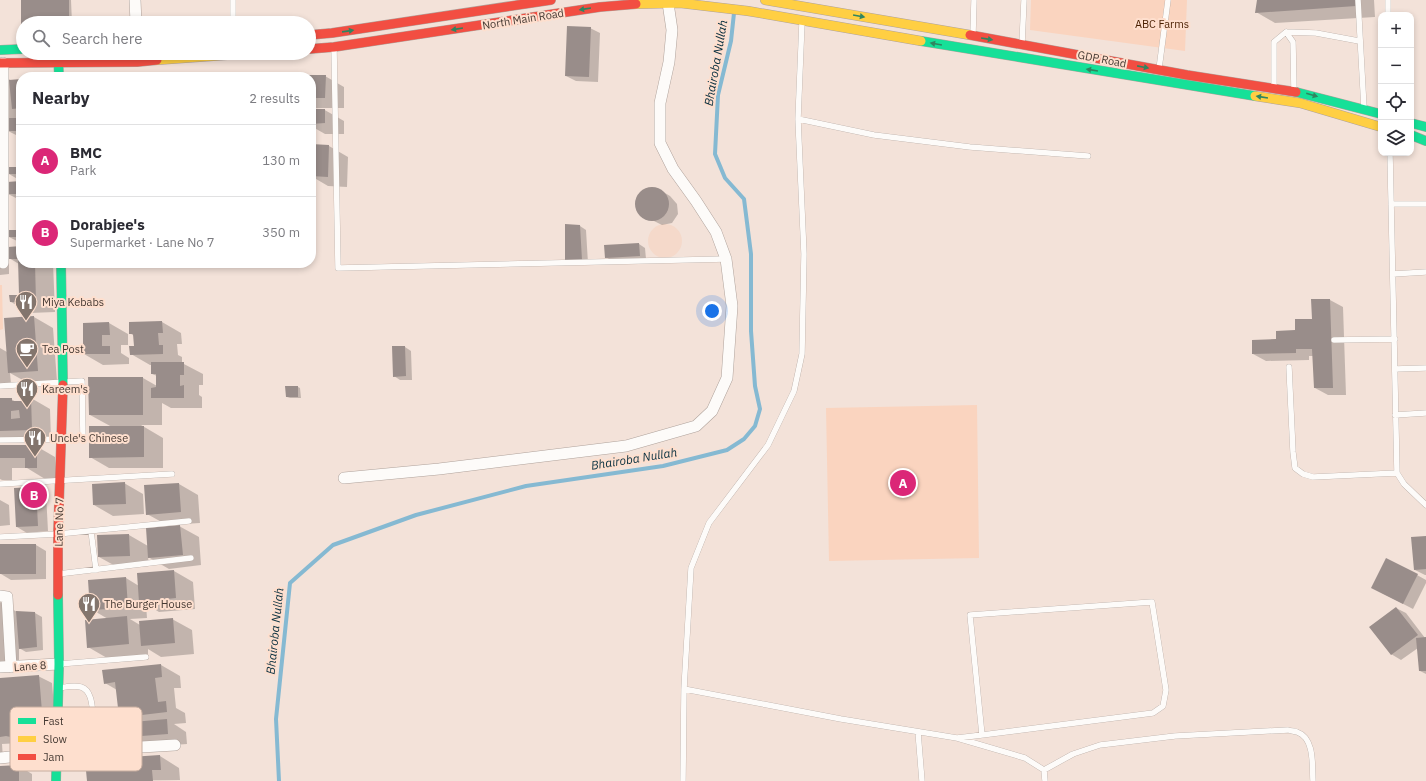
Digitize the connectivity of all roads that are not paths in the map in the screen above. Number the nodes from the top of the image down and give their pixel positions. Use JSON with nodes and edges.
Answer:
{"nodes":[{"id":1,"x":135,"y":0,"type":"edge"},
{"id":2,"x":233,"y":0,"type":"edge"},
{"id":3,"x":551,"y":0,"type":"edge"},
{"id":4,"x":765,"y":0,"type":"edge"},
{"id":5,"x":974,"y":0,"type":"edge"},
{"id":6,"x":1024,"y":0,"type":"edge"},
{"id":7,"x":1168,"y":0,"type":"edge"},
{"id":8,"x":1358,"y":0,"type":"edge"},
{"id":9,"x":1388,"y":0,"type":"edge"},
{"id":10,"x":782,"y":1,"type":"edge"},
{"id":11,"x":668,"y":3,"type":"junction"},
{"id":12,"x":805,"y":3,"type":"edge"},
{"id":13,"x":1388,"y":12,"type":"edge"},
{"id":14,"x":136,"y":16,"type":"edge"},
{"id":15,"x":233,"y":16,"type":"edge"},
{"id":16,"x":778,"y":16,"type":"junction"},
{"id":17,"x":802,"y":20,"type":"junction"},
{"id":18,"x":1286,"y":32,"type":"junction"},
{"id":19,"x":316,"y":34,"type":"edge"},
{"id":20,"x":972,"y":36,"type":"junction"},
{"id":21,"x":1359,"y":41,"type":"junction"},
{"id":22,"x":1022,"y":44,"type":"junction"},
{"id":23,"x":334,"y":47,"type":"junction"},
{"id":24,"x":316,"y":48,"type":"edge"},
{"id":25,"x":16,"y":49,"type":"edge"},
{"id":26,"x":0,"y":50,"type":"edge"},
{"id":27,"x":36,"y":60,"type":"edge"},
{"id":28,"x":58,"y":60,"type":"edge"},
{"id":29,"x":2,"y":63,"type":"edge"},
{"id":30,"x":1158,"y":70,"type":"junction"},
{"id":31,"x":59,"y":72,"type":"edge"},
{"id":32,"x":1274,"y":88,"type":"junction"},
{"id":33,"x":1294,"y":91,"type":"junction"},
{"id":34,"x":1364,"y":110,"type":"junction"},
{"id":35,"x":1378,"y":113,"type":"edge"},
{"id":36,"x":798,"y":119,"type":"junction"},
{"id":37,"x":1414,"y":124,"type":"edge"},
{"id":38,"x":1378,"y":126,"type":"edge"},
{"id":39,"x":1426,"y":127,"type":"edge"},
{"id":40,"x":1414,"y":136,"type":"edge"},
{"id":41,"x":1426,"y":141,"type":"edge"},
{"id":42,"x":1088,"y":156,"type":"dead end"},
{"id":43,"x":1390,"y":156,"type":"edge"},
{"id":44,"x":1391,"y":204,"type":"junction"},
{"id":45,"x":1426,"y":204,"type":"edge"},
{"id":46,"x":726,"y":259,"type":"junction"},
{"id":47,"x":3,"y":263,"type":"dead end"},
{"id":48,"x":61,"y":268,"type":"edge"},
{"id":49,"x":1426,"y":272,"type":"edge"},
{"id":50,"x":1393,"y":274,"type":"junction"},
{"id":51,"x":1394,"y":339,"type":"junction"},
{"id":52,"x":1334,"y":340,"type":"dead end"},
{"id":53,"x":1289,"y":367,"type":"dead end"},
{"id":54,"x":1426,"y":368,"type":"edge"},
{"id":55,"x":1395,"y":370,"type":"junction"},
{"id":56,"x":63,"y":382,"type":"junction"},
{"id":57,"x":0,"y":386,"type":"edge"},
{"id":58,"x":1426,"y":413,"type":"edge"},
{"id":59,"x":1395,"y":415,"type":"junction"},
{"id":60,"x":61,"y":439,"type":"junction"},
{"id":61,"x":0,"y":440,"type":"edge"},
{"id":62,"x":1397,"y":473,"type":"junction"},
{"id":63,"x":172,"y":474,"type":"dead end"},
{"id":64,"x":344,"y":478,"type":"dead end"},
{"id":65,"x":60,"y":481,"type":"junction"},
{"id":66,"x":0,"y":484,"type":"edge"},
{"id":67,"x":1426,"y":505,"type":"edge"},
{"id":68,"x":189,"y":521,"type":"dead end"},
{"id":69,"x":91,"y":531,"type":"junction"},
{"id":70,"x":58,"y":534,"type":"junction"},
{"id":71,"x":0,"y":537,"type":"edge"},
{"id":72,"x":191,"y":558,"type":"dead end"},
{"id":73,"x":96,"y":570,"type":"junction"},
{"id":74,"x":58,"y":574,"type":"junction"},
{"id":75,"x":0,"y":596,"type":"edge"},
{"id":76,"x":146,"y":657,"type":"dead end"},
{"id":77,"x":59,"y":664,"type":"junction"},
{"id":78,"x":5,"y":667,"type":"edge"},
{"id":79,"x":58,"y":688,"type":"junction"},
{"id":80,"x":684,"y":689,"type":"junction"},
{"id":81,"x":58,"y":707,"type":"edge"},
{"id":82,"x":91,"y":707,"type":"edge"},
{"id":83,"x":918,"y":732,"type":"junction"},
{"id":84,"x":982,"y":735,"type":"junction"},
{"id":85,"x":957,"y":738,"type":"junction"},
{"id":86,"x":174,"y":745,"type":"dead end"},
{"id":87,"x":142,"y":747,"type":"edge"},
{"id":88,"x":10,"y":757,"type":"edge"},
{"id":89,"x":0,"y":758,"type":"edge"},
{"id":90,"x":1044,"y":770,"type":"junction"},
{"id":91,"x":56,"y":771,"type":"edge"},
{"id":92,"x":56,"y":781,"type":"edge"},
{"id":93,"x":683,"y":781,"type":"edge"},
{"id":94,"x":922,"y":781,"type":"edge"},
{"id":95,"x":1045,"y":781,"type":"edge"},
{"id":96,"x":1313,"y":781,"type":"edge"}],
"edges":[{"from":1,"to":14,"type":"street"},
{"from":2,"to":15,"type":"lane"},
{"from":19,"to":3,"type":"main road","name":"North Main Road","one_way":true},
{"from":4,"to":10,"type":"main road"},
{"from":5,"to":20,"type":"lane"},
{"from":6,"to":22,"type":"lane"},
{"from":7,"to":30,"type":"lane"},
{"from":8,"to":21,"type":"lane"},
{"from":9,"to":13,"type":"lane"},
{"from":10,"to":12,"type":"main road"},
{"from":10,"to":16,"type":"main road"},
{"from":11,"to":16,"type":"main road","name":"North Main Road"},
{"from":11,"to":23,"type":"main road","name":"North Main Road","one_way":true},
{"from":11,"to":46,"type":"street"},
{"from":12,"to":17,"type":"main road"},
{"from":12,"to":20,"type":"main road","name":"GDP Road","one_way":true},
{"from":16,"to":17,"type":"main road","name":"North Main Road"},
{"from":17,"to":36,"type":"lane"},
{"from":38,"to":17,"type":"main road","name":"North Main Road","one_way":true},
{"from":18,"to":21,"type":"lane"},
{"from":18,"to":32,"type":"lane"},
{"from":18,"to":33,"type":"lane"},
{"from":20,"to":22,"type":"main road","name":"GDP Road","one_way":true},
{"from":21,"to":34,"type":"lane"},
{"from":22,"to":30,"type":"main road","name":"GDP Road","one_way":true},
{"from":23,"to":24,"type":"main road","name":"North Main Road"},
{"from":23,"to":46,"type":"lane"},
{"from":25,"to":26,"type":"main road"},
{"from":27,"to":29,"type":"main road"},
{"from":28,"to":31,"type":"main road"},
{"from":29,"to":47,"type":"street"},
{"from":30,"to":32,"type":"main road","name":"GDP Road"},
{"from":32,"to":33,"type":"main road","name":"GDP Road"},
{"from":33,"to":34,"type":"main road","name":"GDP Road","one_way":true},
{"from":34,"to":35,"type":"main road","name":"GDP Road"},
{"from":36,"to":42,"type":"lane"},
{"from":36,"to":80,"type":"lane"},
{"from":37,"to":39,"type":"main road"},
{"from":40,"to":41,"type":"main road"},
{"from":43,"to":44,"type":"lane"},
{"from":44,"to":45,"type":"lane"},
{"from":44,"to":50,"type":"lane"},
{"from":46,"to":64,"type":"street"},
{"from":48,"to":56,"type":"main road","name":"Lane No 7"},
{"from":49,"to":50,"type":"lane"},
{"from":50,"to":51,"type":"lane"},
{"from":51,"to":52,"type":"lane"},
{"from":51,"to":55,"type":"lane"},
{"from":53,"to":62,"type":"lane"},
{"from":54,"to":55,"type":"lane"},
{"from":55,"to":59,"type":"lane"},
{"from":56,"to":57,"type":"lane"},
{"from":56,"to":60,"type":"main road","name":"Lane No 7"},
{"from":56,"to":60,"type":"lane"},
{"from":58,"to":59,"type":"lane"},
{"from":59,"to":62,"type":"lane"},
{"from":60,"to":61,"type":"lane"},
{"from":60,"to":65,"type":"main road","name":"Lane No 7"},
{"from":62,"to":67,"type":"lane"},
{"from":63,"to":65,"type":"lane"},
{"from":65,"to":66,"type":"lane"},
{"from":65,"to":70,"type":"main road","name":"Lane No 7"},
{"from":68,"to":69,"type":"lane"},
{"from":69,"to":70,"type":"lane"},
{"from":69,"to":73,"type":"lane"},
{"from":70,"to":71,"type":"lane"},
{"from":70,"to":74,"type":"main road","name":"Lane No 7"},
{"from":72,"to":73,"type":"lane"},
{"from":73,"to":74,"type":"lane"},
{"from":74,"to":77,"type":"main road","name":"Lane No 7"},
{"from":75,"to":78,"type":"street"},
{"from":76,"to":77,"type":"lane"},
{"from":77,"to":78,"type":"street","name":"Lane 8"},
{"from":77,"to":79,"type":"main road","name":"Lane No 7"},
{"from":79,"to":81,"type":"main road","name":"Lane No 7"},
{"from":79,"to":82,"type":"lane"},
{"from":80,"to":83,"type":"lane"},
{"from":80,"to":93,"type":"lane"},
{"from":83,"to":85,"type":"lane"},
{"from":83,"to":94,"type":"lane"},
{"from":84,"to":84,"type":"lane"},
{"from":84,"to":85,"type":"lane"},
{"from":85,"to":90,"type":"lane"},
{"from":86,"to":87,"type":"street"},
{"from":88,"to":89,"type":"street"},
{"from":90,"to":95,"type":"lane"},
{"from":90,"to":96,"type":"lane"},
{"from":91,"to":92,"type":"main road","name":"Lane No 7"}]}
